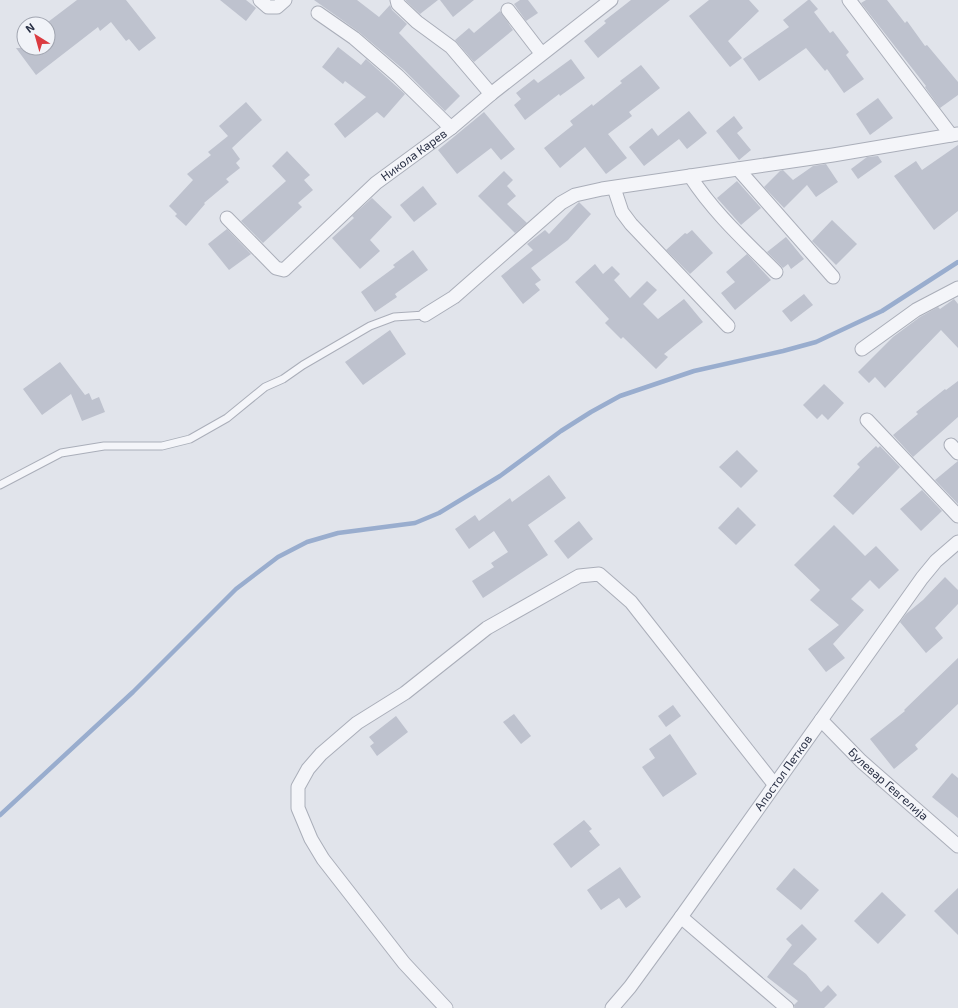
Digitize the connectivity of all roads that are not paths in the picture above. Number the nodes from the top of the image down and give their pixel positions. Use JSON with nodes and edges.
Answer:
{"nodes":[{"id":1,"x":260,"y":0,"type":"edge"},
{"id":2,"x":285,"y":0,"type":"edge"},
{"id":3,"x":397,"y":0,"type":"edge"},
{"id":4,"x":611,"y":0,"type":"edge"},
{"id":5,"x":849,"y":0,"type":"edge"},
{"id":6,"x":508,"y":10,"type":"dead end"},
{"id":7,"x":318,"y":14,"type":"dead end"},
{"id":8,"x":542,"y":53,"type":"junction"},
{"id":9,"x":491,"y":94,"type":"junction"},
{"id":10,"x":451,"y":128,"type":"junction"},
{"id":11,"x":954,"y":134,"type":"edge"},
{"id":12,"x":738,"y":169,"type":"junction"},
{"id":13,"x":690,"y":176,"type":"junction"},
{"id":14,"x":614,"y":188,"type":"junction"},
{"id":15,"x":227,"y":218,"type":"dead end"},
{"id":16,"x":776,"y":272,"type":"dead end"},
{"id":17,"x":833,"y":277,"type":"dead end"},
{"id":18,"x":958,"y":288,"type":"edge"},
{"id":19,"x":425,"y":316,"type":"joint"},
{"id":20,"x":728,"y":326,"type":"dead end"},
{"id":21,"x":862,"y":349,"type":"dead end"},
{"id":22,"x":867,"y":420,"type":"dead end"},
{"id":23,"x":0,"y":485,"type":"edge"},
{"id":24,"x":958,"y":516,"type":"edge"},
{"id":25,"x":958,"y":542,"type":"edge"},
{"id":26,"x":821,"y":720,"type":"junction"},
{"id":27,"x":774,"y":784,"type":"junction"},
{"id":28,"x":958,"y":846,"type":"edge"},
{"id":29,"x":681,"y":917,"type":"junction"},
{"id":30,"x":446,"y":1008,"type":"edge"},
{"id":31,"x":612,"y":1008,"type":"edge"},
{"id":32,"x":787,"y":1008,"type":"edge"}],
"edges":[{"from":1,"to":2,"type":"street"},
{"from":3,"to":9,"type":"street"},
{"from":4,"to":8,"type":"street","name":"Никола Карев"},
{"from":5,"to":11,"type":"street"},
{"from":6,"to":8,"type":"street"},
{"from":7,"to":10,"type":"street"},
{"from":8,"to":9,"type":"street","name":"Никола Карев"},
{"from":9,"to":10,"type":"street","name":"Никола Карев"},
{"from":10,"to":15,"type":"street","name":"Никола Карев"},
{"from":11,"to":12,"type":"street"},
{"from":12,"to":13,"type":"street"},
{"from":12,"to":17,"type":"street"},
{"from":13,"to":14,"type":"street"},
{"from":13,"to":16,"type":"street"},
{"from":14,"to":19,"type":"street"},
{"from":14,"to":20,"type":"street"},
{"from":18,"to":21,"type":"street"},
{"from":19,"to":23,"type":"lane"},
{"from":22,"to":24,"type":"street"},
{"from":25,"to":26,"type":"street","name":"Апостол Петков"},
{"from":26,"to":27,"type":"street","name":"Апостол Петков"},
{"from":26,"to":28,"type":"street","name":"Булевар Гевгелија"},
{"from":27,"to":29,"type":"street","name":"Апостол Петков"},
{"from":27,"to":30,"type":"street"},
{"from":29,"to":31,"type":"street","name":"Апостол Петков"},
{"from":29,"to":32,"type":"street"}]}
